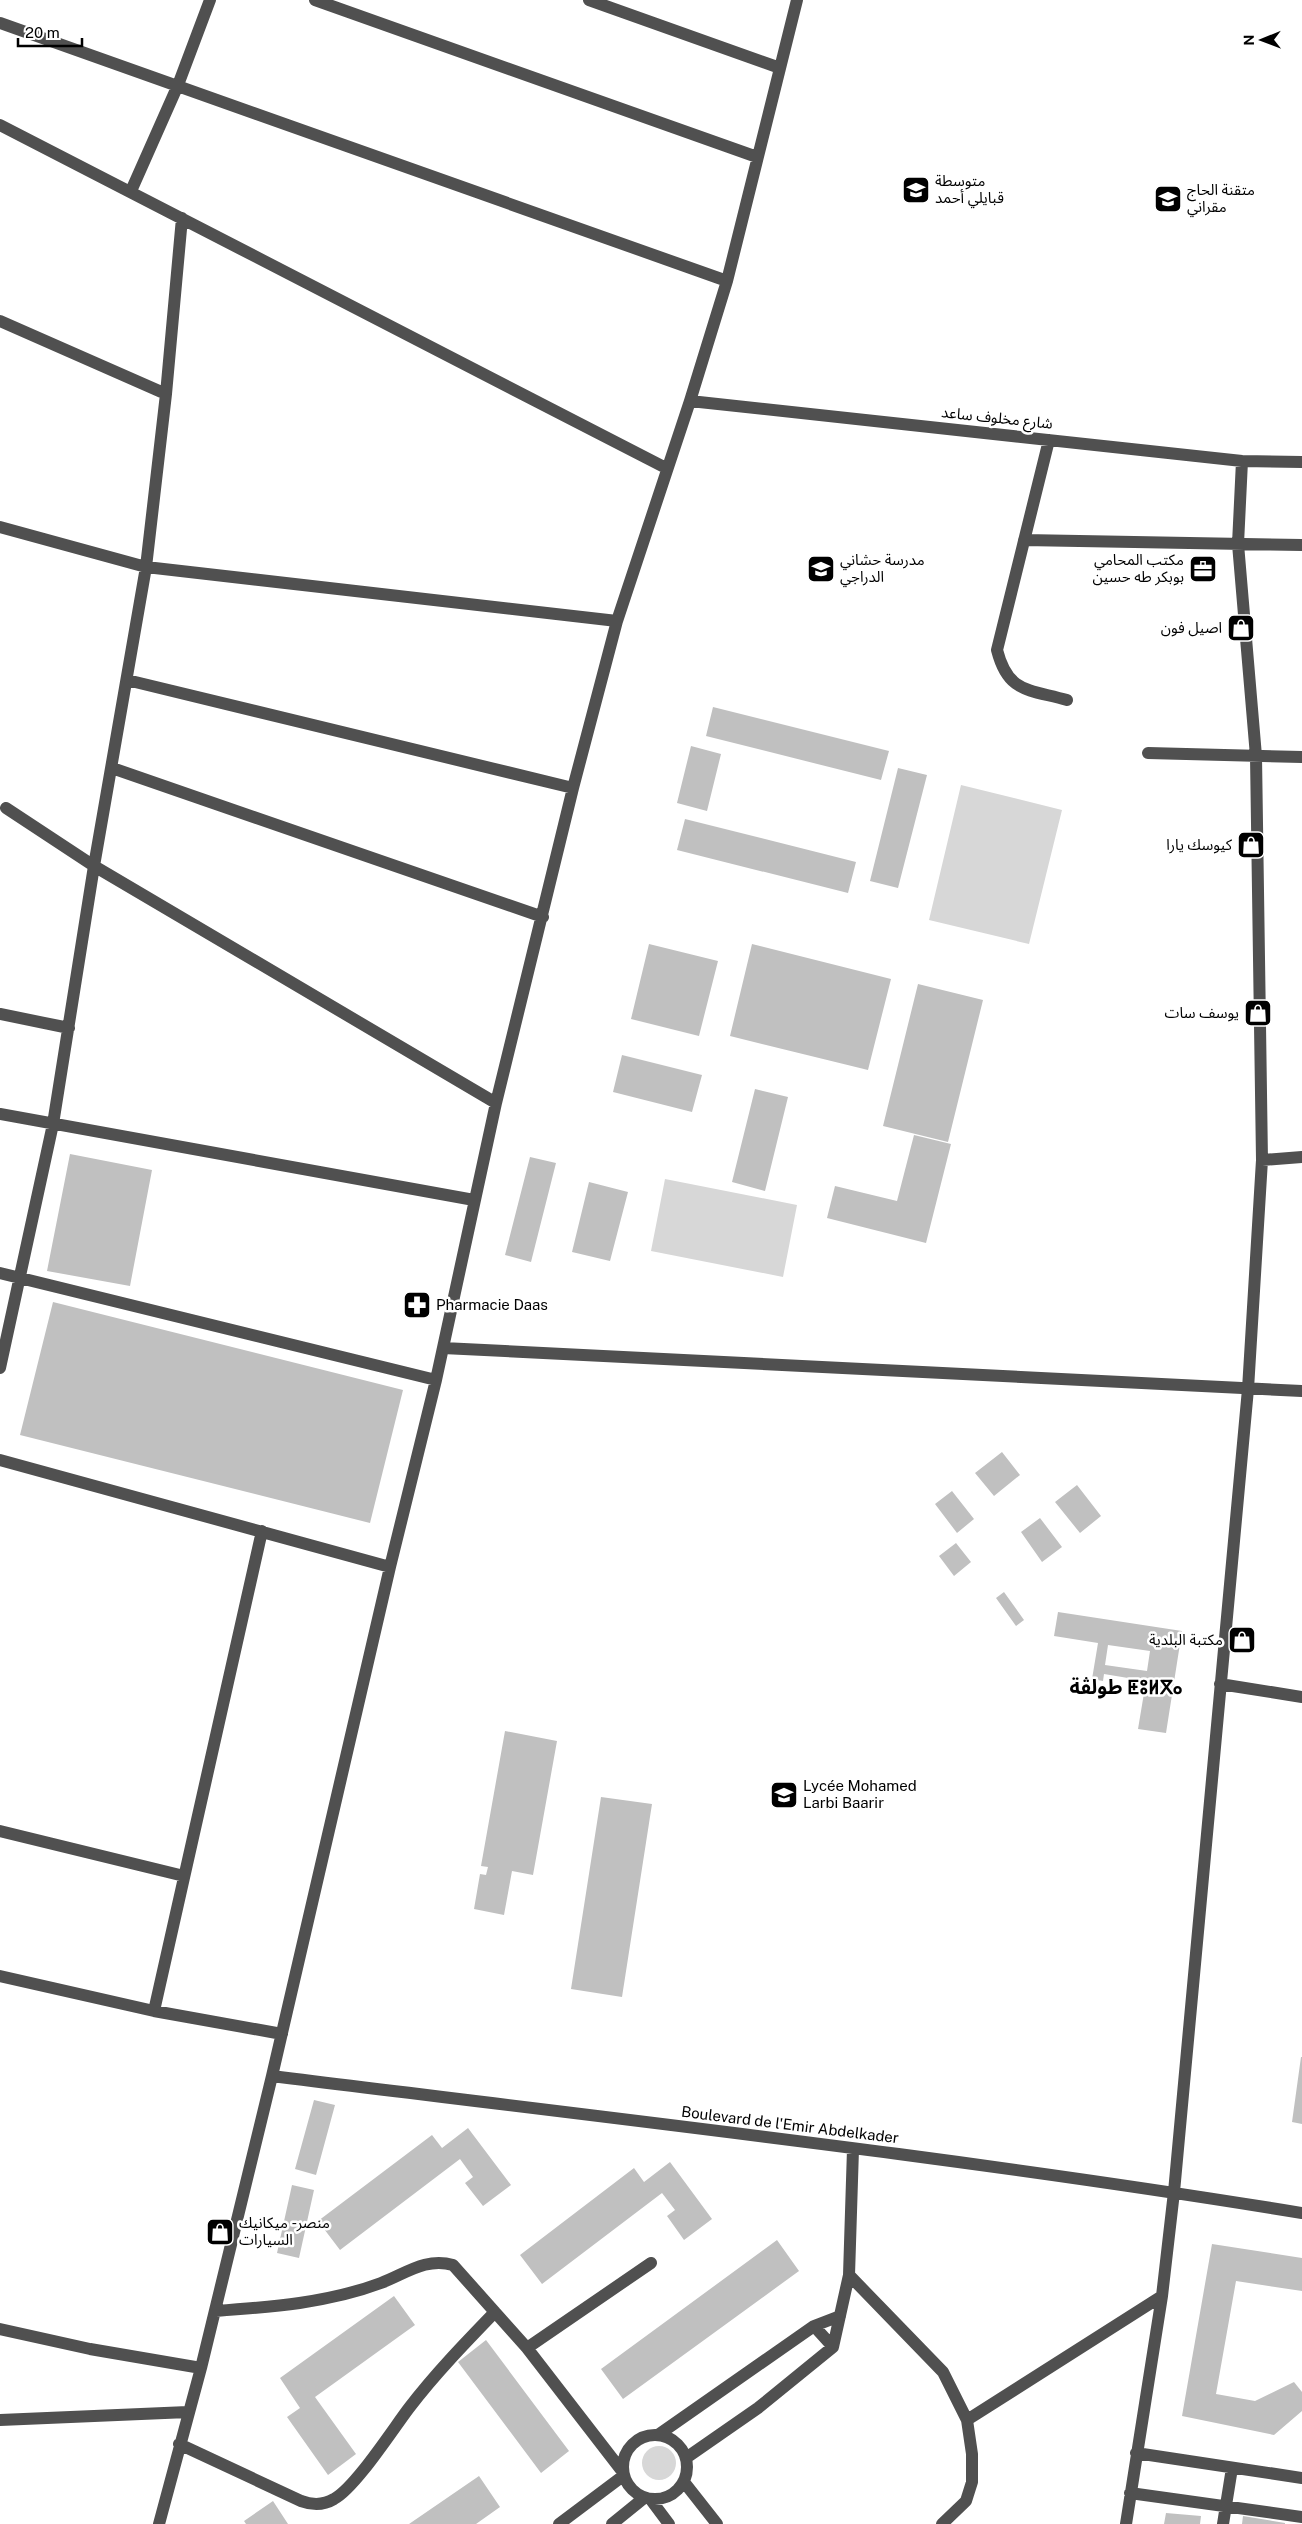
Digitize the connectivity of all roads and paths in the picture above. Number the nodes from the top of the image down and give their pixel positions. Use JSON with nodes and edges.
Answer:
{"nodes":[{"id":1,"x":210,"y":0,"type":"edge"},
{"id":2,"x":315,"y":0,"type":"edge"},
{"id":3,"x":589,"y":0,"type":"edge"},
{"id":4,"x":796,"y":0,"type":"edge"},
{"id":5,"x":0,"y":23,"type":"edge"},
{"id":6,"x":780,"y":68,"type":"junction"},
{"id":7,"x":178,"y":85,"type":"junction"},
{"id":8,"x":0,"y":125,"type":"edge"},
{"id":9,"x":757,"y":157,"type":"junction"},
{"id":10,"x":131,"y":191,"type":"junction"},
{"id":11,"x":182,"y":218,"type":"junction"},
{"id":12,"x":727,"y":281,"type":"junction"},
{"id":13,"x":0,"y":321,"type":"edge"},
{"id":14,"x":166,"y":394,"type":"junction"},
{"id":15,"x":690,"y":401,"type":"junction"},
{"id":16,"x":1049,"y":440,"type":"junction"},
{"id":17,"x":1242,"y":462,"type":"junction"},
{"id":18,"x":1302,"y":462,"type":"edge"},
{"id":19,"x":666,"y":468,"type":"junction"},
{"id":20,"x":0,"y":527,"type":"edge"},
{"id":21,"x":1024,"y":540,"type":"junction"},
{"id":22,"x":1238,"y":544,"type":"junction"},
{"id":23,"x":1302,"y":545,"type":"edge"},
{"id":24,"x":146,"y":567,"type":"junction"},
{"id":25,"x":617,"y":621,"type":"junction"},
{"id":26,"x":127,"y":680,"type":"junction"},
{"id":27,"x":1067,"y":700,"type":"dead end"},
{"id":28,"x":1148,"y":753,"type":"dead end"},
{"id":29,"x":1256,"y":756,"type":"junction"},
{"id":30,"x":1302,"y":757,"type":"edge"},
{"id":31,"x":112,"y":768,"type":"junction"},
{"id":32,"x":573,"y":788,"type":"junction"},
{"id":33,"x":6,"y":808,"type":"dead end"},
{"id":34,"x":94,"y":866,"type":"junction"},
{"id":35,"x":543,"y":916,"type":"junction"},
{"id":36,"x":0,"y":1014,"type":"edge"},
{"id":37,"x":69,"y":1028,"type":"junction"},
{"id":38,"x":496,"y":1103,"type":"junction"},
{"id":39,"x":0,"y":1114,"type":"edge"},
{"id":40,"x":53,"y":1124,"type":"junction"},
{"id":41,"x":1302,"y":1157,"type":"edge"},
{"id":42,"x":1262,"y":1160,"type":"junction"},
{"id":43,"x":474,"y":1200,"type":"junction"},
{"id":44,"x":0,"y":1273,"type":"edge"},
{"id":45,"x":20,"y":1280,"type":"junction"},
{"id":46,"x":443,"y":1348,"type":"junction"},
{"id":47,"x":0,"y":1368,"type":"edge"},
{"id":48,"x":436,"y":1380,"type":"junction"},
{"id":49,"x":1248,"y":1389,"type":"junction"},
{"id":50,"x":1302,"y":1391,"type":"edge"},
{"id":51,"x":0,"y":1460,"type":"edge"},
{"id":52,"x":262,"y":1531,"type":"junction"},
{"id":53,"x":390,"y":1567,"type":"junction"},
{"id":54,"x":1220,"y":1684,"type":"junction"},
{"id":55,"x":1302,"y":1697,"type":"edge"},
{"id":56,"x":0,"y":1831,"type":"edge"},
{"id":57,"x":184,"y":1876,"type":"junction"},
{"id":58,"x":0,"y":1976,"type":"edge"},
{"id":59,"x":154,"y":2011,"type":"junction"},
{"id":60,"x":282,"y":2034,"type":"junction"},
{"id":61,"x":272,"y":2076,"type":"junction"},
{"id":62,"x":853,"y":2149,"type":"junction"},
{"id":63,"x":1174,"y":2192,"type":"junction"},
{"id":64,"x":1302,"y":2213,"type":"edge"},
{"id":65,"x":651,"y":2263,"type":"dead end"},
{"id":66,"x":849,"y":2275,"type":"junction"},
{"id":67,"x":1162,"y":2296,"type":"junction"},
{"id":68,"x":215,"y":2310,"type":"junction"},
{"id":69,"x":495,"y":2312,"type":"junction"},
{"id":70,"x":840,"y":2316,"type":"junction"},
{"id":71,"x":814,"y":2326,"type":"junction"},
{"id":72,"x":0,"y":2329,"type":"edge"},
{"id":73,"x":833,"y":2347,"type":"junction"},
{"id":74,"x":527,"y":2348,"type":"junction"},
{"id":75,"x":201,"y":2368,"type":"junction"},
{"id":76,"x":188,"y":2412,"type":"junction"},
{"id":77,"x":0,"y":2420,"type":"edge"},
{"id":78,"x":967,"y":2420,"type":"junction"},
{"id":79,"x":658,"y":2435,"type":"junction"},
{"id":80,"x":179,"y":2444,"type":"junction"},
{"id":81,"x":1136,"y":2453,"type":"junction"},
{"id":82,"x":686,"y":2458,"type":"junction"},
{"id":83,"x":1232,"y":2468,"type":"junction"},
{"id":84,"x":623,"y":2473,"type":"junction"},
{"id":85,"x":1302,"y":2478,"type":"edge"},
{"id":86,"x":684,"y":2482,"type":"junction"},
{"id":87,"x":1130,"y":2494,"type":"junction"},
{"id":88,"x":648,"y":2499,"type":"junction"},
{"id":89,"x":1225,"y":2506,"type":"junction"},
{"id":90,"x":1302,"y":2517,"type":"edge"},
{"id":91,"x":159,"y":2524,"type":"edge"},
{"id":92,"x":559,"y":2524,"type":"edge"},
{"id":93,"x":612,"y":2524,"type":"edge"},
{"id":94,"x":669,"y":2524,"type":"edge"},
{"id":95,"x":717,"y":2524,"type":"edge"},
{"id":96,"x":942,"y":2524,"type":"edge"},
{"id":97,"x":1126,"y":2524,"type":"edge"},
{"id":98,"x":1222,"y":2524,"type":"edge"}],
"edges":[{"from":1,"to":7,"type":"street"},
{"from":2,"to":9,"type":"street"},
{"from":3,"to":6,"type":"street"},
{"from":4,"to":6,"type":"street"},
{"from":5,"to":7,"type":"street"},
{"from":6,"to":9,"type":"street"},
{"from":7,"to":10,"type":"street"},
{"from":7,"to":12,"type":"street"},
{"from":8,"to":10,"type":"street"},
{"from":9,"to":12,"type":"street"},
{"from":10,"to":11,"type":"street"},
{"from":11,"to":14,"type":"street"},
{"from":11,"to":19,"type":"street"},
{"from":12,"to":15,"type":"street"},
{"from":13,"to":14,"type":"street"},
{"from":14,"to":24,"type":"street"},
{"from":15,"to":16,"type":"street","name":"شارع مخلوف ساعد"},
{"from":15,"to":19,"type":"street"},
{"from":16,"to":17,"type":"street","name":"شارع مخلوف ساعد"},
{"from":16,"to":21,"type":"street"},
{"from":17,"to":18,"type":"street","name":"شارع مخلوف ساعد"},
{"from":17,"to":22,"type":"street"},
{"from":19,"to":25,"type":"street"},
{"from":20,"to":24,"type":"street"},
{"from":21,"to":22,"type":"street"},
{"from":21,"to":27,"type":"street"},
{"from":22,"to":23,"type":"street"},
{"from":22,"to":29,"type":"street"},
{"from":24,"to":25,"type":"street"},
{"from":24,"to":26,"type":"street"},
{"from":25,"to":32,"type":"street"},
{"from":26,"to":31,"type":"street"},
{"from":26,"to":32,"type":"street"},
{"from":28,"to":29,"type":"street"},
{"from":29,"to":30,"type":"street"},
{"from":29,"to":42,"type":"street"},
{"from":31,"to":34,"type":"street"},
{"from":31,"to":35,"type":"street"},
{"from":32,"to":35,"type":"street"},
{"from":33,"to":34,"type":"street"},
{"from":34,"to":37,"type":"street"},
{"from":34,"to":38,"type":"street"},
{"from":35,"to":38,"type":"street"},
{"from":36,"to":37,"type":"street"},
{"from":37,"to":40,"type":"street"},
{"from":38,"to":43,"type":"street"},
{"from":39,"to":40,"type":"street"},
{"from":40,"to":43,"type":"street"},
{"from":40,"to":45,"type":"street"},
{"from":41,"to":42,"type":"street"},
{"from":42,"to":49,"type":"street"},
{"from":43,"to":46,"type":"street"},
{"from":44,"to":45,"type":"street"},
{"from":45,"to":47,"type":"street"},
{"from":45,"to":48,"type":"street"},
{"from":46,"to":48,"type":"street"},
{"from":46,"to":49,"type":"street"},
{"from":48,"to":53,"type":"street"},
{"from":49,"to":50,"type":"street"},
{"from":49,"to":54,"type":"street"},
{"from":51,"to":52,"type":"street"},
{"from":52,"to":53,"type":"street"},
{"from":52,"to":57,"type":"street"},
{"from":53,"to":60,"type":"street"},
{"from":54,"to":55,"type":"street"},
{"from":54,"to":63,"type":"street"},
{"from":56,"to":57,"type":"street"},
{"from":57,"to":59,"type":"street"},
{"from":58,"to":59,"type":"street"},
{"from":59,"to":60,"type":"street"},
{"from":60,"to":61,"type":"street"},
{"from":61,"to":62,"type":"street","name":"Boulevard de l'Emir Abdelkader"},
{"from":61,"to":68,"type":"street"},
{"from":62,"to":63,"type":"street","name":"Boulevard de l'Emir Abdelkader"},
{"from":62,"to":66,"type":"street"},
{"from":63,"to":64,"type":"street","name":"Boulevard de l'Emir Abdelkader"},
{"from":63,"to":67,"type":"street"},
{"from":65,"to":74,"type":"street"},
{"from":66,"to":70,"type":"street"},
{"from":66,"to":78,"type":"street"},
{"from":67,"to":78,"type":"street"},
{"from":67,"to":81,"type":"street"},
{"from":68,"to":69,"type":"street"},
{"from":68,"to":75,"type":"street"},
{"from":69,"to":74,"type":"street"},
{"from":69,"to":80,"type":"street"},
{"from":70,"to":71,"type":"street"},
{"from":70,"to":73,"type":"street"},
{"from":71,"to":73,"type":"street"},
{"from":71,"to":79,"type":"street"},
{"from":72,"to":75,"type":"street"},
{"from":73,"to":82,"type":"street"},
{"from":74,"to":84,"type":"street"},
{"from":75,"to":76,"type":"street"},
{"from":76,"to":77,"type":"street"},
{"from":76,"to":80,"type":"street"},
{"from":78,"to":96,"type":"street"},
{"from":79,"to":82,"type":"street"},
{"from":79,"to":84,"type":"street"},
{"from":80,"to":91,"type":"street"},
{"from":81,"to":83,"type":"street"},
{"from":81,"to":87,"type":"street"},
{"from":82,"to":86,"type":"street"},
{"from":83,"to":85,"type":"street"},
{"from":83,"to":89,"type":"street"},
{"from":84,"to":88,"type":"street"},
{"from":84,"to":92,"type":"street"},
{"from":86,"to":88,"type":"street"},
{"from":86,"to":95,"type":"street"},
{"from":87,"to":89,"type":"street"},
{"from":87,"to":97,"type":"street"},
{"from":88,"to":93,"type":"street"},
{"from":88,"to":94,"type":"street"},
{"from":89,"to":90,"type":"street"},
{"from":89,"to":98,"type":"street"}]}
